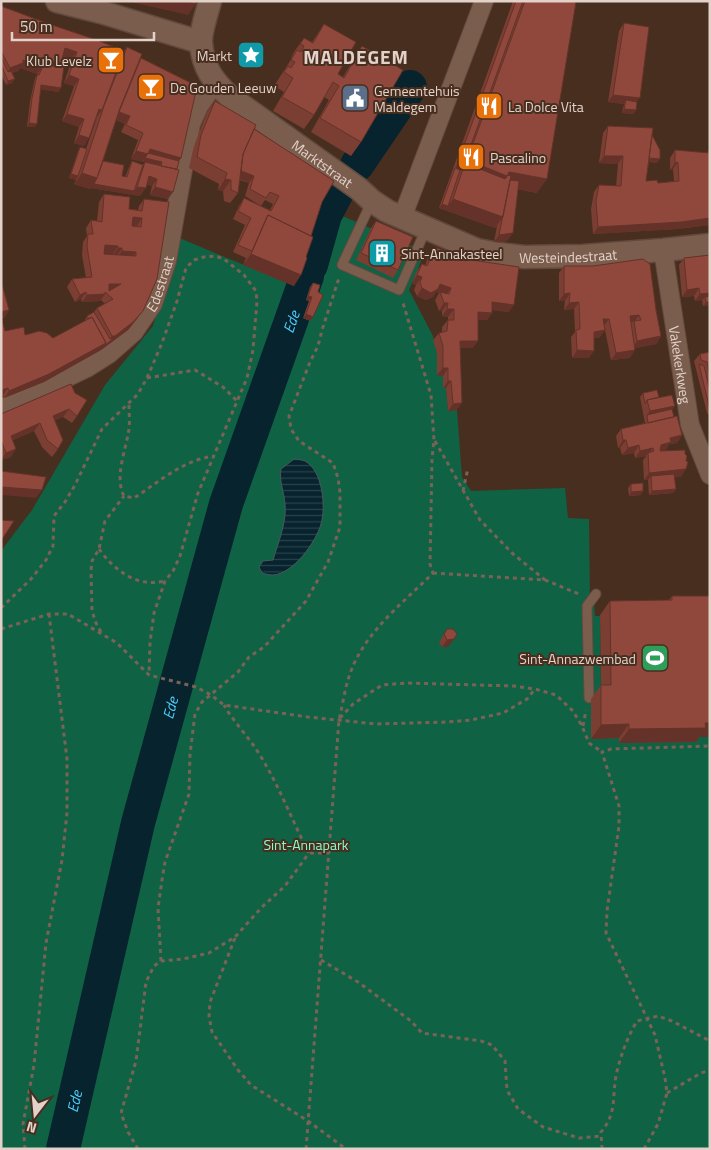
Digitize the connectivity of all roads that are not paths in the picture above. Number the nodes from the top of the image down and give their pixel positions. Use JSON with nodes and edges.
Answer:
{"nodes":[{"id":1,"x":57,"y":1,"type":"edge"},
{"id":2,"x":210,"y":1,"type":"edge"},
{"id":3,"x":484,"y":1,"type":"edge"},
{"id":4,"x":200,"y":42,"type":"junction"},
{"id":5,"x":215,"y":84,"type":"junction"},
{"id":6,"x":372,"y":201,"type":"junction"},
{"id":7,"x":402,"y":218,"type":"junction"},
{"id":8,"x":426,"y":228,"type":"junction"},
{"id":9,"x":710,"y":245,"type":"edge"},
{"id":10,"x":663,"y":250,"type":"junction"},
{"id":11,"x":1,"y":409,"type":"edge"},
{"id":12,"x":710,"y":475,"type":"edge"},
{"id":13,"x":596,"y":594,"type":"road end"},
{"id":14,"x":589,"y":698,"type":"dead end"}],
"edges":[{"from":1,"to":4,"type":"street"},
{"from":2,"to":4,"type":"street"},
{"from":3,"to":7,"type":"street"},
{"from":4,"to":5,"type":"street","name":"Marktstraat"},
{"from":5,"to":6,"type":"street","name":"Marktstraat"},
{"from":5,"to":11,"type":"street","name":"Edestraat"},
{"from":6,"to":7,"type":"street","name":"Marktstraat"},
{"from":6,"to":8,"type":"lane"},
{"from":7,"to":8,"type":"street","name":"Westeindestraat"},
{"from":8,"to":10,"type":"street","name":"Westeindestraat"},
{"from":9,"to":10,"type":"street","name":"Westeindestraat"},
{"from":10,"to":12,"type":"street","name":"Vakekerkweg"},
{"from":13,"to":14,"type":"lane"}]}
